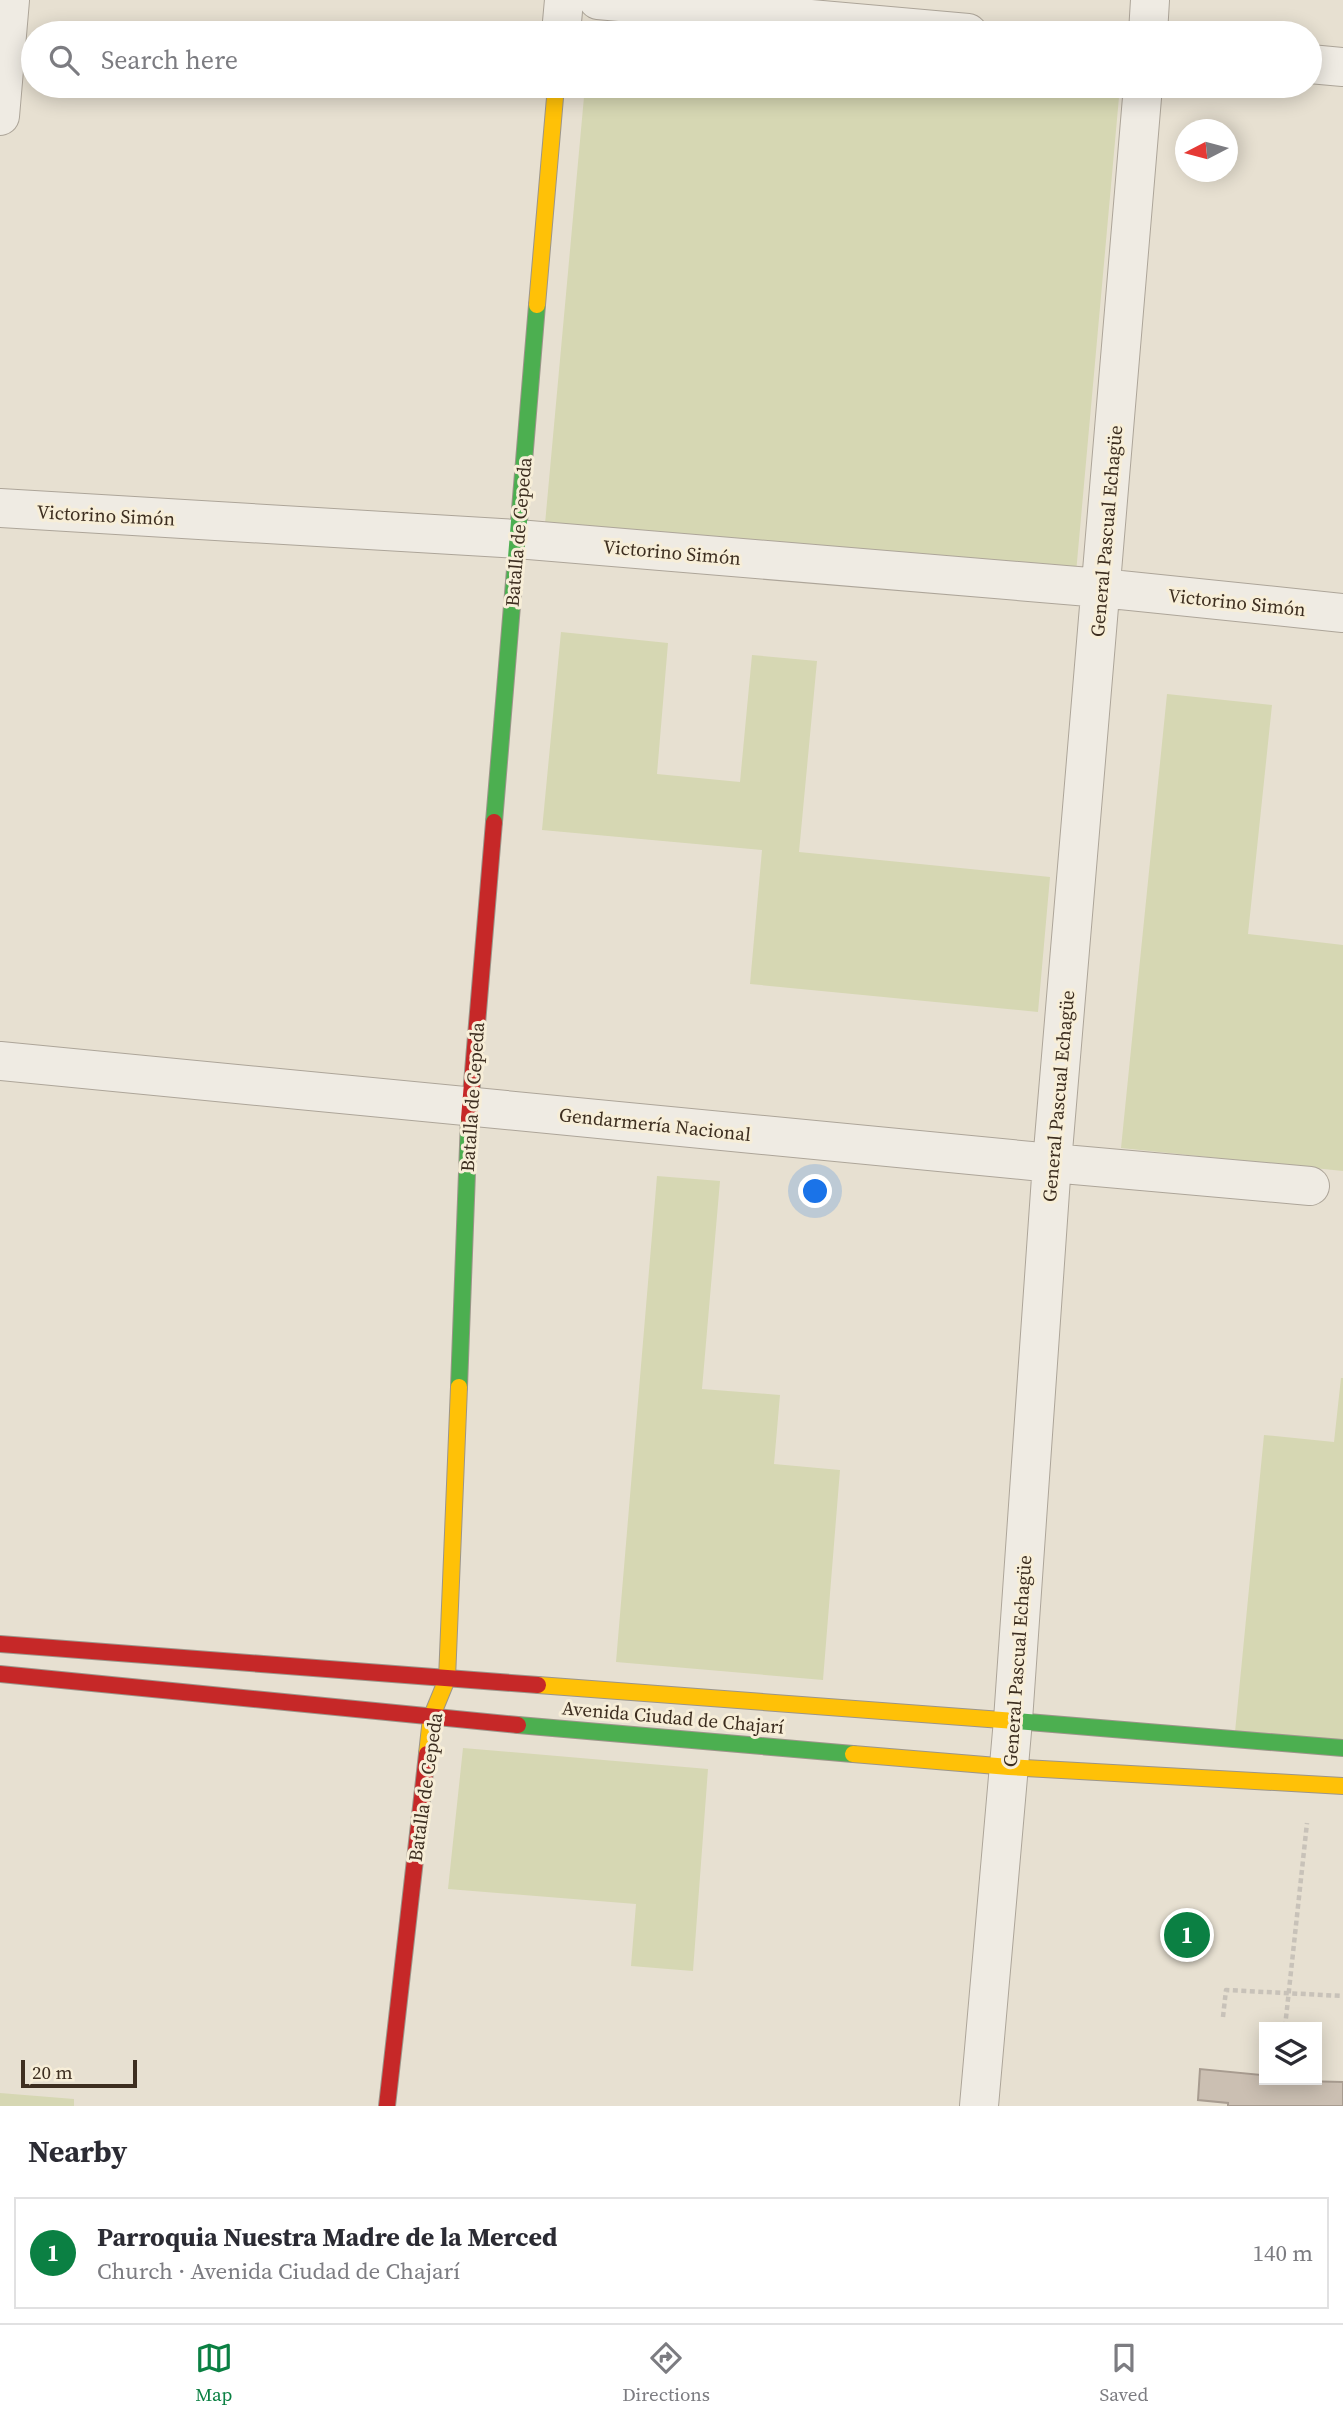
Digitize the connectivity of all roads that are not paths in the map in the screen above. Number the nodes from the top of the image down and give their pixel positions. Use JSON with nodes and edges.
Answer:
{"nodes":[{"id":1,"x":10,"y":0,"type":"edge"},
{"id":2,"x":564,"y":0,"type":"edge"},
{"id":3,"x":598,"y":0,"type":"edge"},
{"id":4,"x":1150,"y":0,"type":"edge"},
{"id":5,"x":562,"y":21,"type":"edge"},
{"id":6,"x":833,"y":21,"type":"edge"},
{"id":7,"x":1149,"y":21,"type":"edge"},
{"id":8,"x":1322,"y":65,"type":"edge"},
{"id":9,"x":1343,"y":67,"type":"edge"},
{"id":10,"x":555,"y":98,"type":"edge"},
{"id":11,"x":1142,"y":98,"type":"edge"},
{"id":12,"x":0,"y":116,"type":"edge"},
{"id":13,"x":0,"y":508,"type":"edge"},
{"id":14,"x":517,"y":539,"type":"junction"},
{"id":15,"x":1101,"y":588,"type":"junction"},
{"id":16,"x":1343,"y":613,"type":"edge"},
{"id":17,"x":0,"y":1061,"type":"edge"},
{"id":18,"x":470,"y":1105,"type":"junction"},
{"id":19,"x":1052,"y":1163,"type":"junction"},
{"id":20,"x":1310,"y":1186,"type":"dead end"},
{"id":21,"x":0,"y":1644,"type":"edge"},
{"id":22,"x":0,"y":1674,"type":"edge"},
{"id":23,"x":447,"y":1679,"type":"junction"},
{"id":24,"x":431,"y":1718,"type":"junction"},
{"id":25,"x":1013,"y":1720,"type":"junction"},
{"id":26,"x":1343,"y":1748,"type":"edge"},
{"id":27,"x":1009,"y":1767,"type":"junction"},
{"id":28,"x":1343,"y":1786,"type":"edge"},
{"id":29,"x":387,"y":2106,"type":"edge"},
{"id":30,"x":979,"y":2106,"type":"edge"}],
"edges":[{"from":1,"to":12,"type":"street"},
{"from":2,"to":5,"type":"street"},
{"from":3,"to":6,"type":"street"},
{"from":4,"to":7,"type":"street"},
{"from":8,"to":9,"type":"street"},
{"from":10,"to":14,"type":"main road","name":"Batalla de Cepeda"},
{"from":11,"to":15,"type":"street","name":"General Pascual Echagüe"},
{"from":13,"to":14,"type":"street","name":"Victorino Simón"},
{"from":14,"to":15,"type":"street","name":"Victorino Simón"},
{"from":14,"to":18,"type":"main road","name":"Batalla de Cepeda"},
{"from":15,"to":16,"type":"street","name":"Victorino Simón"},
{"from":15,"to":19,"type":"street","name":"General Pascual Echagüe"},
{"from":17,"to":18,"type":"street","name":"Gendarmería Nacional"},
{"from":18,"to":19,"type":"street","name":"Gendarmería Nacional"},
{"from":18,"to":23,"type":"main road","name":"Batalla de Cepeda"},
{"from":19,"to":20,"type":"street","name":"Gendarmería Nacional"},
{"from":19,"to":25,"type":"street","name":"General Pascual Echagüe"},
{"from":21,"to":23,"type":"main road","name":"Avenida Ciudad de Chajarí"},
{"from":22,"to":24,"type":"main road","name":"Avenida Ciudad de Chajarí"},
{"from":23,"to":24,"type":"main road","name":"Batalla de Cepeda"},
{"from":23,"to":25,"type":"main road","name":"Avenida Ciudad de Chajarí"},
{"from":24,"to":27,"type":"main road","name":"Avenida Ciudad de Chajarí"},
{"from":24,"to":29,"type":"main road","name":"Batalla de Cepeda"},
{"from":25,"to":26,"type":"main road","name":"Avenida Ciudad de Chajarí"},
{"from":25,"to":27,"type":"street","name":"General Pascual Echagüe"},
{"from":27,"to":28,"type":"main road","name":"Avenida Ciudad de Chajarí"},
{"from":27,"to":30,"type":"street","name":"General Pascual Echagüe"}]}
